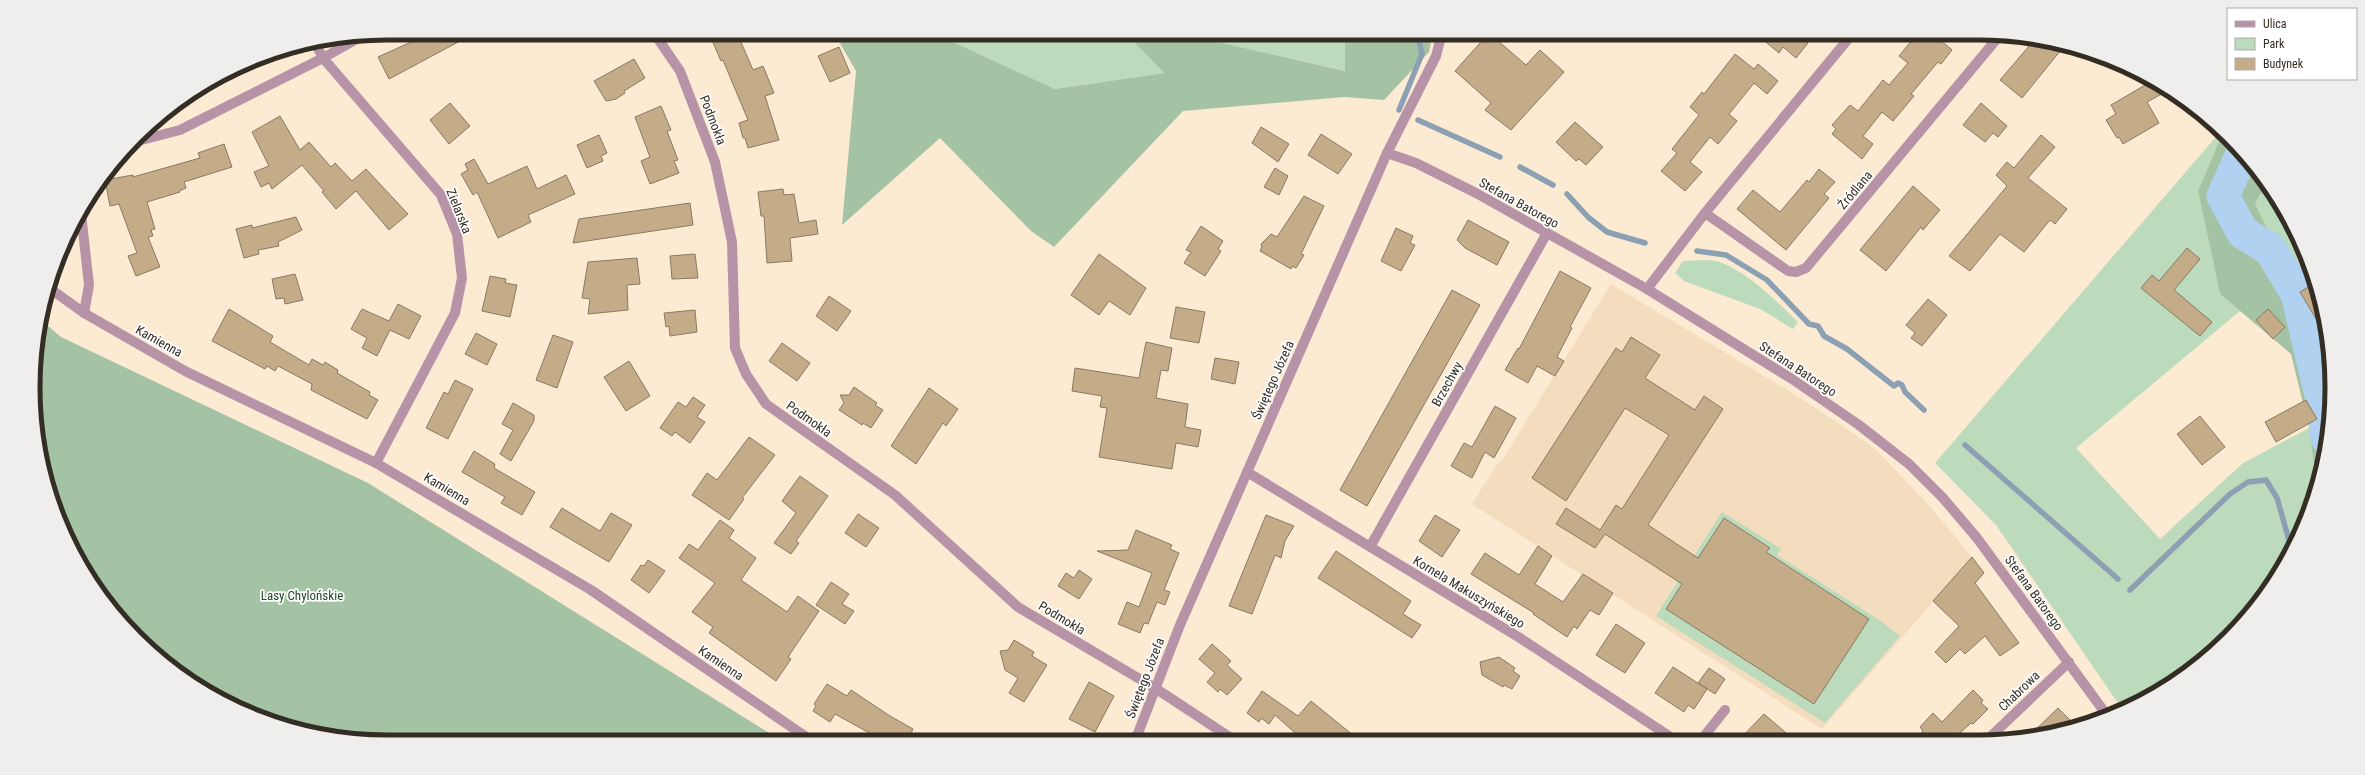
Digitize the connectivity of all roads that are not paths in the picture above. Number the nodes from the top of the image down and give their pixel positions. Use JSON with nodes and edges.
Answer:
{"nodes":[{"id":1,"x":659,"y":40,"type":"edge"},
{"id":2,"x":1440,"y":40,"type":"edge"},
{"id":3,"x":1847,"y":40,"type":"edge"},
{"id":4,"x":1995,"y":41,"type":"edge"},
{"id":5,"x":351,"y":42,"type":"edge"},
{"id":6,"x":317,"y":48,"type":"edge"},
{"id":7,"x":323,"y":58,"type":"junction"},
{"id":8,"x":145,"y":139,"type":"edge"},
{"id":9,"x":1387,"y":153,"type":"junction"},
{"id":10,"x":1705,"y":212,"type":"junction"},
{"id":11,"x":82,"y":223,"type":"edge"},
{"id":12,"x":1547,"y":233,"type":"junction"},
{"id":13,"x":1647,"y":289,"type":"junction"},
{"id":14,"x":54,"y":291,"type":"edge"},
{"id":15,"x":84,"y":313,"type":"junction"},
{"id":16,"x":376,"y":463,"type":"junction"},
{"id":17,"x":1247,"y":472,"type":"junction"},
{"id":18,"x":1370,"y":547,"type":"junction"},
{"id":19,"x":2069,"y":662,"type":"junction"},
{"id":20,"x":1155,"y":688,"type":"junction"},
{"id":21,"x":1725,"y":710,"type":"dead end"},
{"id":22,"x":2104,"y":711,"type":"edge"},
{"id":23,"x":1993,"y":734,"type":"edge"},
{"id":24,"x":803,"y":735,"type":"edge"},
{"id":25,"x":1137,"y":735,"type":"edge"},
{"id":26,"x":1226,"y":735,"type":"edge"},
{"id":27,"x":1667,"y":735,"type":"edge"},
{"id":28,"x":1705,"y":735,"type":"edge"}],
"edges":[{"from":1,"to":20,"type":"street","name":"Podmokła"},
{"from":2,"to":9,"type":"street","name":"Świętego Józefa"},
{"from":3,"to":10,"type":"street"},
{"from":4,"to":10,"type":"street","name":"Źródlana"},
{"from":5,"to":7,"type":"street"},
{"from":6,"to":7,"type":"street","name":"Zielarska"},
{"from":7,"to":8,"type":"street"},
{"from":7,"to":16,"type":"street","name":"Zielarska"},
{"from":9,"to":12,"type":"street","name":"Stefana Batorego"},
{"from":9,"to":17,"type":"street","name":"Świętego Józefa"},
{"from":10,"to":13,"type":"street"},
{"from":11,"to":15,"type":"street"},
{"from":12,"to":13,"type":"street","name":"Stefana Batorego"},
{"from":12,"to":18,"type":"street","name":"Brzechwy"},
{"from":13,"to":19,"type":"street","name":"Stefana Batorego"},
{"from":14,"to":15,"type":"street","name":"Kamienna"},
{"from":15,"to":16,"type":"street","name":"Kamienna"},
{"from":16,"to":24,"type":"street","name":"Kamienna"},
{"from":17,"to":18,"type":"street","name":"Kornela Makuszyńskiego"},
{"from":17,"to":20,"type":"street","name":"Świętego Józefa"},
{"from":18,"to":27,"type":"street","name":"Kornela Makuszyńskiego"},
{"from":19,"to":22,"type":"street","name":"Stefana Batorego"},
{"from":19,"to":23,"type":"street","name":"Chabrowa"},
{"from":20,"to":25,"type":"street","name":"Świętego Józefa"},
{"from":20,"to":26,"type":"street","name":"Podmokła"},
{"from":21,"to":28,"type":"street"}]}
